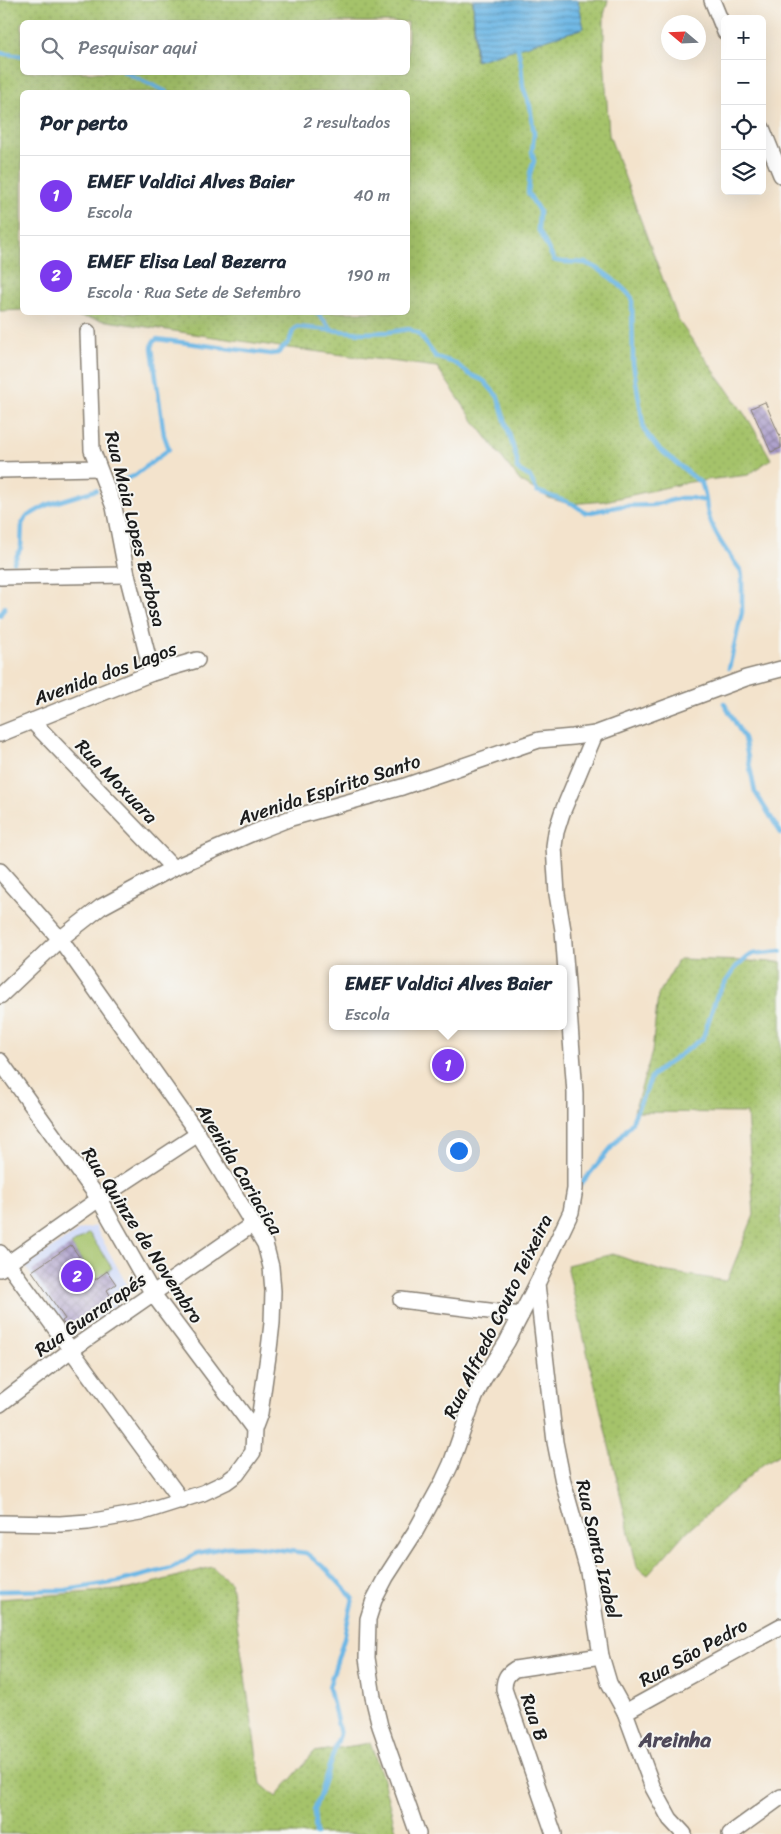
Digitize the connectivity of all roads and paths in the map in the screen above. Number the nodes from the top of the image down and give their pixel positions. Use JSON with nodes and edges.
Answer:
{"nodes":[{"id":1,"x":712,"y":0,"type":"edge"},
{"id":2,"x":721,"y":22,"type":"edge"},
{"id":3,"x":766,"y":133,"type":"edge"},
{"id":4,"x":776,"y":147,"type":"edge"},
{"id":5,"x":781,"y":175,"type":"edge"},
{"id":6,"x":88,"y":332,"type":"dead end"},
{"id":7,"x":98,"y":468,"type":"junction"},
{"id":8,"x":0,"y":470,"type":"edge"},
{"id":9,"x":127,"y":575,"type":"junction"},
{"id":10,"x":0,"y":576,"type":"edge"},
{"id":11,"x":197,"y":660,"type":"dead end"},
{"id":12,"x":781,"y":668,"type":"edge"},
{"id":13,"x":152,"y":674,"type":"junction"},
{"id":14,"x":32,"y":721,"type":"junction"},
{"id":15,"x":0,"y":734,"type":"edge"},
{"id":16,"x":594,"y":734,"type":"junction"},
{"id":17,"x":173,"y":868,"type":"junction"},
{"id":18,"x":0,"y":871,"type":"edge"},
{"id":19,"x":60,"y":939,"type":"junction"},
{"id":20,"x":565,"y":965,"type":"edge"},
{"id":21,"x":567,"y":989,"type":"edge"},
{"id":22,"x":0,"y":996,"type":"edge"},
{"id":23,"x":0,"y":1061,"type":"edge"},
{"id":24,"x":198,"y":1134,"type":"junction"},
{"id":25,"x":99,"y":1199,"type":"junction"},
{"id":26,"x":253,"y":1224,"type":"junction"},
{"id":27,"x":2,"y":1262,"type":"edge"},
{"id":28,"x":537,"y":1284,"type":"junction"},
{"id":29,"x":153,"y":1294,"type":"junction"},
{"id":30,"x":400,"y":1300,"type":"dead end"},
{"id":31,"x":521,"y":1315,"type":"junction"},
{"id":32,"x":71,"y":1350,"type":"junction"},
{"id":33,"x":0,"y":1404,"type":"edge"},
{"id":34,"x":254,"y":1429,"type":"junction"},
{"id":35,"x":182,"y":1501,"type":"junction"},
{"id":36,"x":0,"y":1523,"type":"edge"},
{"id":37,"x":781,"y":1626,"type":"edge"},
{"id":38,"x":601,"y":1656,"type":"junction"},
{"id":39,"x":625,"y":1712,"type":"junction"},
{"id":40,"x":781,"y":1797,"type":"edge"},
{"id":41,"x":418,"y":1834,"type":"edge"},
{"id":42,"x":554,"y":1834,"type":"edge"},
{"id":43,"x":684,"y":1834,"type":"edge"},
{"id":44,"x":730,"y":1834,"type":"edge"}],
"edges":[{"from":1,"to":2,"type":"street"},
{"from":3,"to":4,"type":"street"},
{"from":4,"to":5,"type":"street"},
{"from":6,"to":7,"type":"street","name":"Rua Maia Lopes Barbosa"},
{"from":7,"to":8,"type":"street"},
{"from":7,"to":9,"type":"street","name":"Rua Maia Lopes Barbosa"},
{"from":9,"to":10,"type":"street"},
{"from":9,"to":13,"type":"street","name":"Rua Maia Lopes Barbosa"},
{"from":11,"to":13,"type":"street","name":"Avenida dos Lagos"},
{"from":12,"to":16,"type":"street","name":"Avenida Espírito Santo"},
{"from":13,"to":14,"type":"street","name":"Avenida dos Lagos"},
{"from":14,"to":15,"type":"street","name":"Avenida dos Lagos"},
{"from":14,"to":17,"type":"street","name":"Rua Moxuara"},
{"from":16,"to":17,"type":"street","name":"Avenida Espírito Santo"},
{"from":16,"to":20,"type":"street","name":"Rua Alfredo Couto Teixeira"},
{"from":17,"to":19,"type":"street","name":"Avenida Espírito Santo"},
{"from":18,"to":19,"type":"street","name":"Avenida Cariacica"},
{"from":19,"to":22,"type":"street","name":"Avenida Espírito Santo"},
{"from":19,"to":24,"type":"street","name":"Avenida Cariacica"},
{"from":21,"to":28,"type":"street","name":"Rua Alfredo Couto Teixeira"},
{"from":23,"to":25,"type":"street","name":"Rua Quinze de Novembro"},
{"from":24,"to":25,"type":"street"},
{"from":24,"to":26,"type":"street","name":"Avenida Cariacica"},
{"from":25,"to":27,"type":"street"},
{"from":25,"to":29,"type":"street","name":"Rua Quinze de Novembro"},
{"from":26,"to":29,"type":"street","name":"Rua Guararapés"},
{"from":26,"to":34,"type":"street","name":"Avenida Cariacica"},
{"from":27,"to":32,"type":"street"},
{"from":28,"to":31,"type":"street","name":"Rua Alfredo Couto Teixeira"},
{"from":28,"to":38,"type":"street","name":"Rua Santa Izabel"},
{"from":29,"to":32,"type":"street","name":"Rua Guararapés"},
{"from":29,"to":34,"type":"street","name":"Rua Quinze de Novembro"},
{"from":30,"to":31,"type":"street"},
{"from":31,"to":41,"type":"street","name":"Rua Alfredo Couto Teixeira"},
{"from":32,"to":33,"type":"street","name":"Rua Guararapés"},
{"from":32,"to":35,"type":"street"},
{"from":34,"to":35,"type":"street","name":"Avenida Cariacica"},
{"from":35,"to":36,"type":"street","name":"Avenida Cariacica"},
{"from":37,"to":39,"type":"street","name":"Rua São Pedro"},
{"from":38,"to":39,"type":"street","name":"Rua Santa Izabel"},
{"from":38,"to":42,"type":"street","name":"Rua B"},
{"from":39,"to":43,"type":"street","name":"Rua Santa Izabel"},
{"from":40,"to":44,"type":"street"}]}
